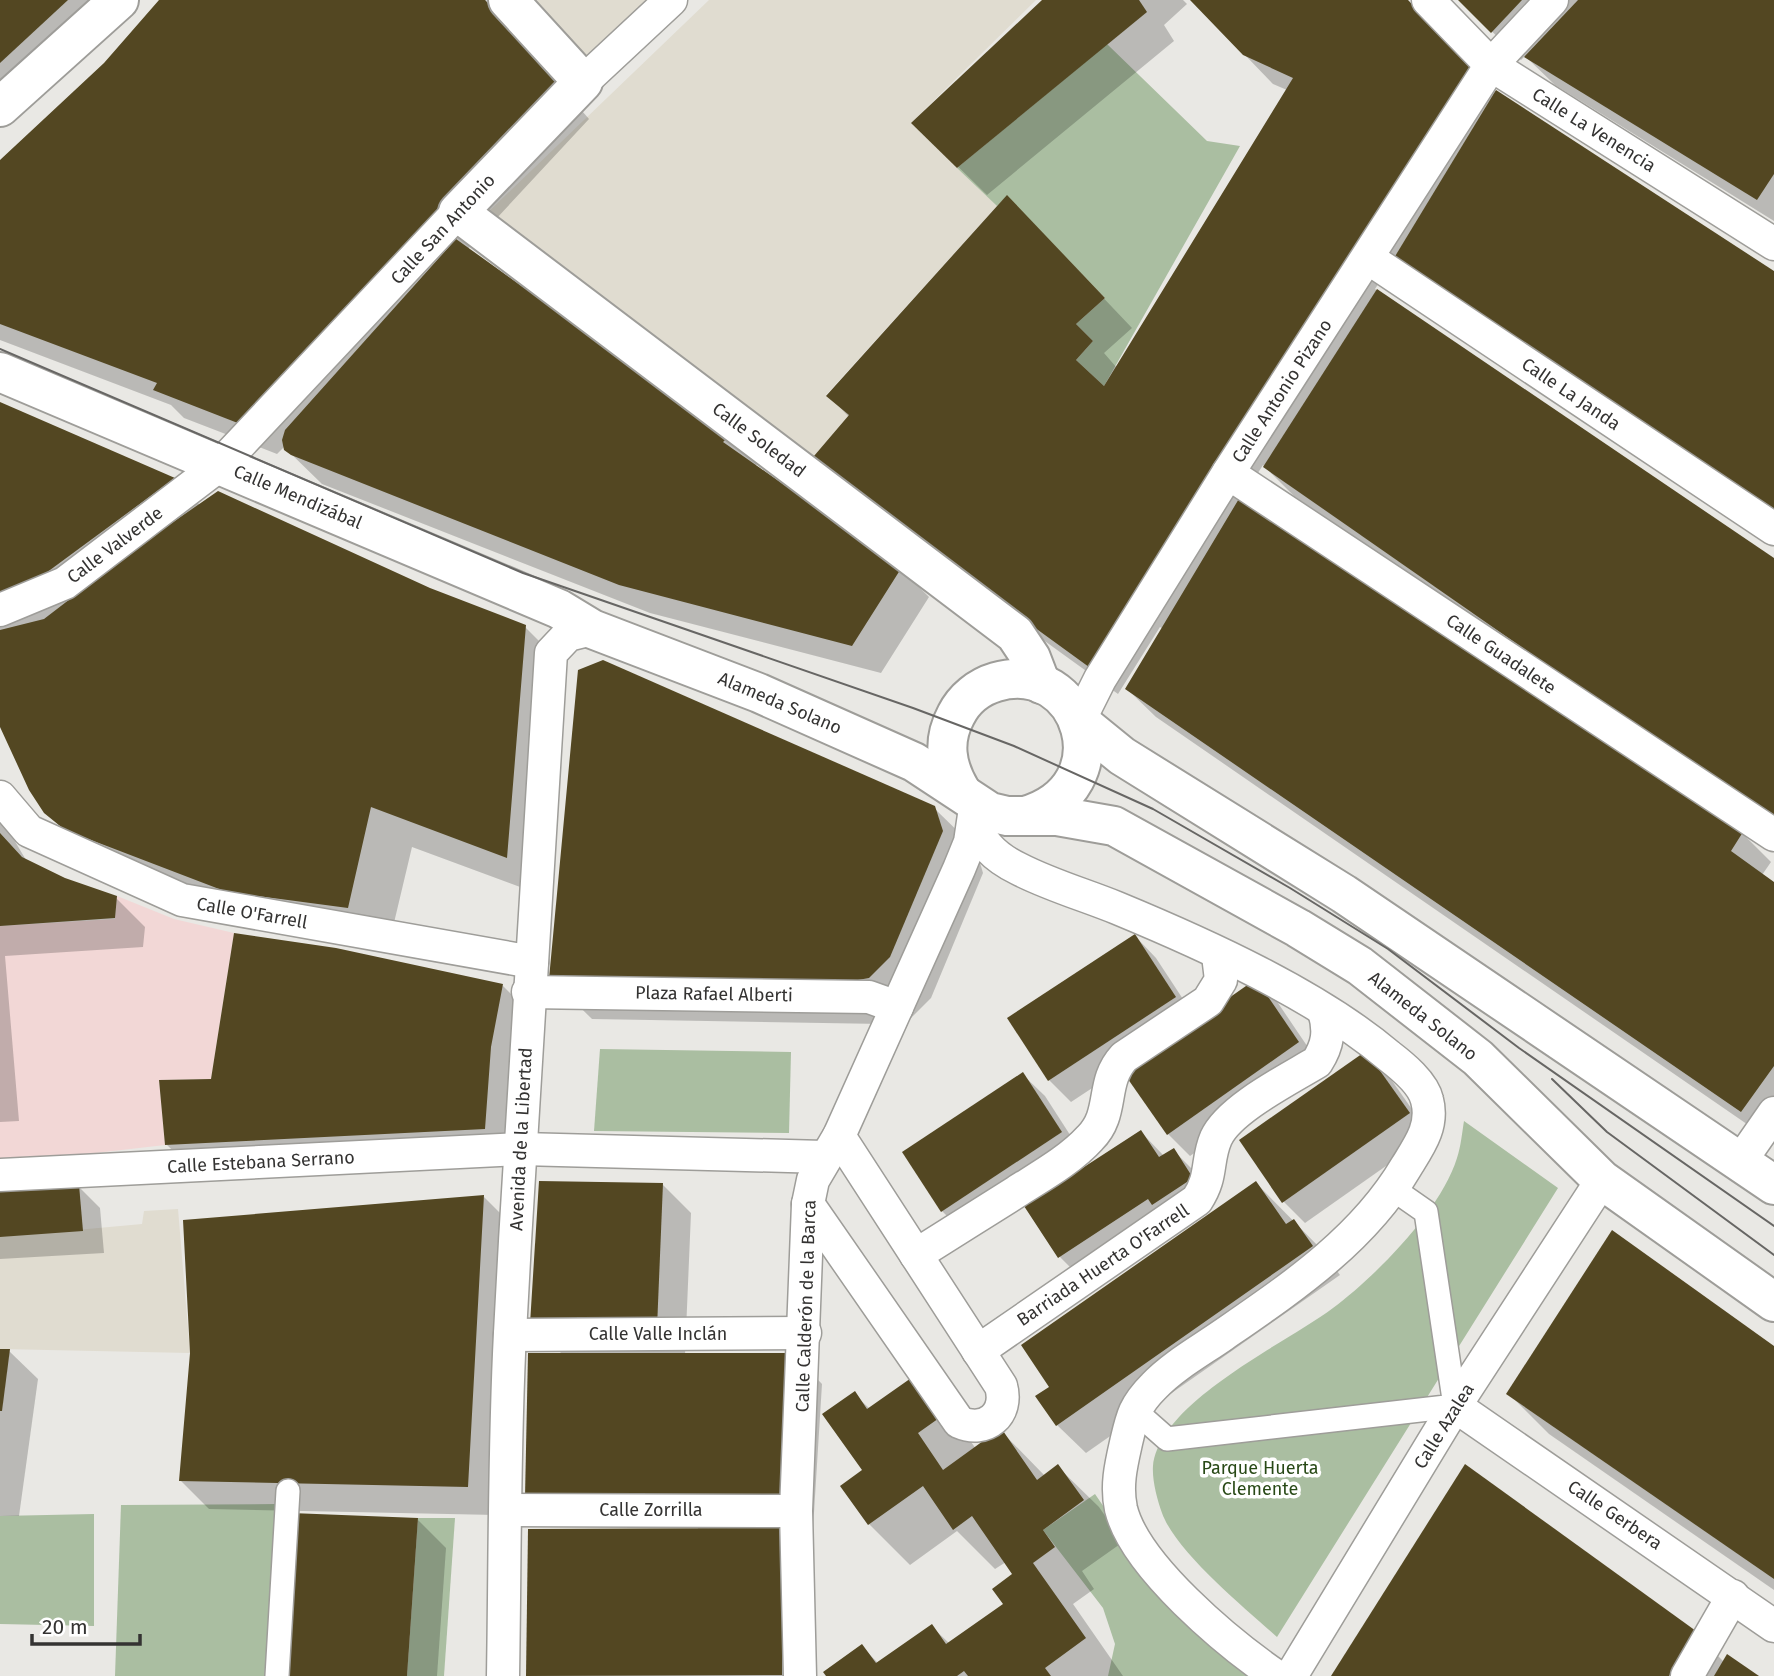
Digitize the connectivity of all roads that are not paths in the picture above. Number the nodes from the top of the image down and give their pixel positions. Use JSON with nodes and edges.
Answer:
{"nodes":[{"id":1,"x":119,"y":0,"type":"edge"},
{"id":2,"x":508,"y":0,"type":"edge"},
{"id":3,"x":671,"y":0,"type":"edge"},
{"id":4,"x":1428,"y":0,"type":"edge"},
{"id":5,"x":1552,"y":0,"type":"edge"},
{"id":6,"x":1491,"y":65,"type":"junction"},
{"id":7,"x":583,"y":82,"type":"junction"},
{"id":8,"x":0,"y":107,"type":"edge"},
{"id":9,"x":458,"y":212,"type":"junction"},
{"id":10,"x":1769,"y":231,"type":"edge"},
{"id":11,"x":1368,"y":258,"type":"junction"},
{"id":12,"x":0,"y":372,"type":"edge"},
{"id":13,"x":221,"y":464,"type":"junction"},
{"id":14,"x":1228,"y":473,"type":"junction"},
{"id":15,"x":1774,"y":529,"type":"edge"},
{"id":16,"x":0,"y":610,"type":"edge"},
{"id":17,"x":592,"y":629,"type":"junction"},
{"id":18,"x":1041,"y":684,"type":"junction"},
{"id":19,"x":1079,"y":721,"type":"junction"},
{"id":20,"x":0,"y":797,"type":"edge"},
{"id":21,"x":970,"y":806,"type":"junction"},
{"id":22,"x":1025,"y":816,"type":"junction"},
{"id":23,"x":1774,"y":835,"type":"edge"},
{"id":24,"x":1218,"y":955,"type":"junction"},
{"id":25,"x":530,"y":977,"type":"junction"},
{"id":26,"x":897,"y":1007,"type":"junction"},
{"id":27,"x":1324,"y":1011,"type":"junction"},
{"id":28,"x":1774,"y":1113,"type":"edge"},
{"id":29,"x":831,"y":1146,"type":"junction"},
{"id":30,"x":522,"y":1149,"type":"junction"},
{"id":31,"x":1740,"y":1162,"type":"junction"},
{"id":32,"x":0,"y":1175,"type":"edge"},
{"id":33,"x":1602,"y":1180,"type":"junction"},
{"id":34,"x":1774,"y":1185,"type":"edge"},
{"id":35,"x":1393,"y":1189,"type":"junction"},
{"id":36,"x":808,"y":1204,"type":"junction"},
{"id":37,"x":916,"y":1255,"type":"junction"},
{"id":38,"x":1774,"y":1302,"type":"edge"},
{"id":39,"x":805,"y":1333,"type":"junction"},
{"id":40,"x":510,"y":1335,"type":"junction"},
{"id":41,"x":978,"y":1351,"type":"junction"},
{"id":42,"x":1455,"y":1406,"type":"junction"},
{"id":43,"x":1133,"y":1409,"type":"junction"},
{"id":44,"x":288,"y":1491,"type":"dead end"},
{"id":45,"x":506,"y":1510,"type":"junction"},
{"id":46,"x":796,"y":1510,"type":"junction"},
{"id":47,"x":1732,"y":1596,"type":"junction"},
{"id":48,"x":1774,"y":1626,"type":"edge"},
{"id":49,"x":277,"y":1676,"type":"edge"},
{"id":50,"x":503,"y":1676,"type":"edge"},
{"id":51,"x":800,"y":1676,"type":"edge"},
{"id":52,"x":1276,"y":1676,"type":"edge"},
{"id":53,"x":1291,"y":1676,"type":"edge"},
{"id":54,"x":1687,"y":1676,"type":"edge"}],
"edges":[{"from":1,"to":8,"type":"main road"},
{"from":2,"to":7,"type":"main road"},
{"from":3,"to":7,"type":"street","name":"Calle San Antonio"},
{"from":4,"to":6,"type":"street","name":"Calle La Venencia"},
{"from":5,"to":6,"type":"street","name":"Calle Antonio Pizano"},
{"from":6,"to":10,"type":"street","name":"Calle La Venencia"},
{"from":6,"to":11,"type":"street","name":"Calle Antonio Pizano"},
{"from":7,"to":9,"type":"main road","name":"Calle San Antonio"},
{"from":9,"to":13,"type":"street","name":"Calle San Antonio"},
{"from":9,"to":18,"type":"main road","name":"Calle Soledad"},
{"from":11,"to":14,"type":"street","name":"Calle Antonio Pizano"},
{"from":11,"to":15,"type":"street","name":"Calle La Janda"},
{"from":12,"to":13,"type":"main road","name":"Calle Mendizábal"},
{"from":13,"to":16,"type":"street","name":"Calle Valverde"},
{"from":13,"to":17,"type":"main road","name":"Calle Mendizábal"},
{"from":14,"to":19,"type":"street","name":"Calle Antonio Pizano"},
{"from":14,"to":23,"type":"street","name":"Calle Guadalete"},
{"from":17,"to":21,"type":"main road","name":"Alameda Solano"},
{"from":17,"to":25,"type":"street","name":"Avenida de la Libertad"},
{"from":18,"to":19,"type":"main road"},
{"from":18,"to":21,"type":"main road"},
{"from":19,"to":22,"type":"main road"},
{"from":19,"to":31,"type":"main road"},
{"from":20,"to":25,"type":"street","name":"Calle O'Farrell"},
{"from":21,"to":22,"type":"main road","name":"Alameda Solano"},
{"from":21,"to":24,"type":"street"},
{"from":21,"to":26,"type":"street","name":"Calle Calderón de la Barca"},
{"from":22,"to":33,"type":"main road","name":"Alameda Solano"},
{"from":24,"to":27,"type":"street"},
{"from":24,"to":37,"type":"street"},
{"from":25,"to":26,"type":"street","name":"Plaza Rafael Alberti"},
{"from":25,"to":30,"type":"street","name":"Avenida de la Libertad"},
{"from":26,"to":29,"type":"street","name":"Calle Calderón de la Barca"},
{"from":27,"to":35,"type":"street"},
{"from":27,"to":41,"type":"street","name":"Barriada Huerta O'Farrell"},
{"from":28,"to":31,"type":"street"},
{"from":29,"to":30,"type":"street"},
{"from":29,"to":36,"type":"street","name":"Calle Calderón de la Barca"},
{"from":29,"to":37,"type":"street"},
{"from":30,"to":32,"type":"street","name":"Calle Estebana Serrano"},
{"from":30,"to":40,"type":"street","name":"Avenida de la Libertad"},
{"from":31,"to":34,"type":"main road"},
{"from":33,"to":38,"type":"main road","name":"Alameda Solano"},
{"from":33,"to":42,"type":"street","name":"Calle Azalea"},
{"from":35,"to":42,"type":"street"},
{"from":35,"to":43,"type":"street"},
{"from":36,"to":39,"type":"street","name":"Calle Calderón de la Barca"},
{"from":36,"to":41,"type":"street"},
{"from":37,"to":41,"type":"street"},
{"from":39,"to":40,"type":"street","name":"Calle Valle Inclán"},
{"from":39,"to":46,"type":"street","name":"Calle Calderón de la Barca"},
{"from":40,"to":45,"type":"street","name":"Avenida de la Libertad"},
{"from":42,"to":43,"type":"street"},
{"from":42,"to":47,"type":"street","name":"Calle Gerbera"},
{"from":42,"to":53,"type":"street","name":"Calle Azalea"},
{"from":43,"to":52,"type":"street"},
{"from":44,"to":49,"type":"street"},
{"from":45,"to":46,"type":"street","name":"Calle Zorrilla"},
{"from":45,"to":50,"type":"street","name":"Avenida de la Libertad"},
{"from":46,"to":51,"type":"street","name":"Calle Calderón de la Barca"},
{"from":47,"to":48,"type":"street","name":"Calle Gerbera"},
{"from":47,"to":54,"type":"street"}]}
